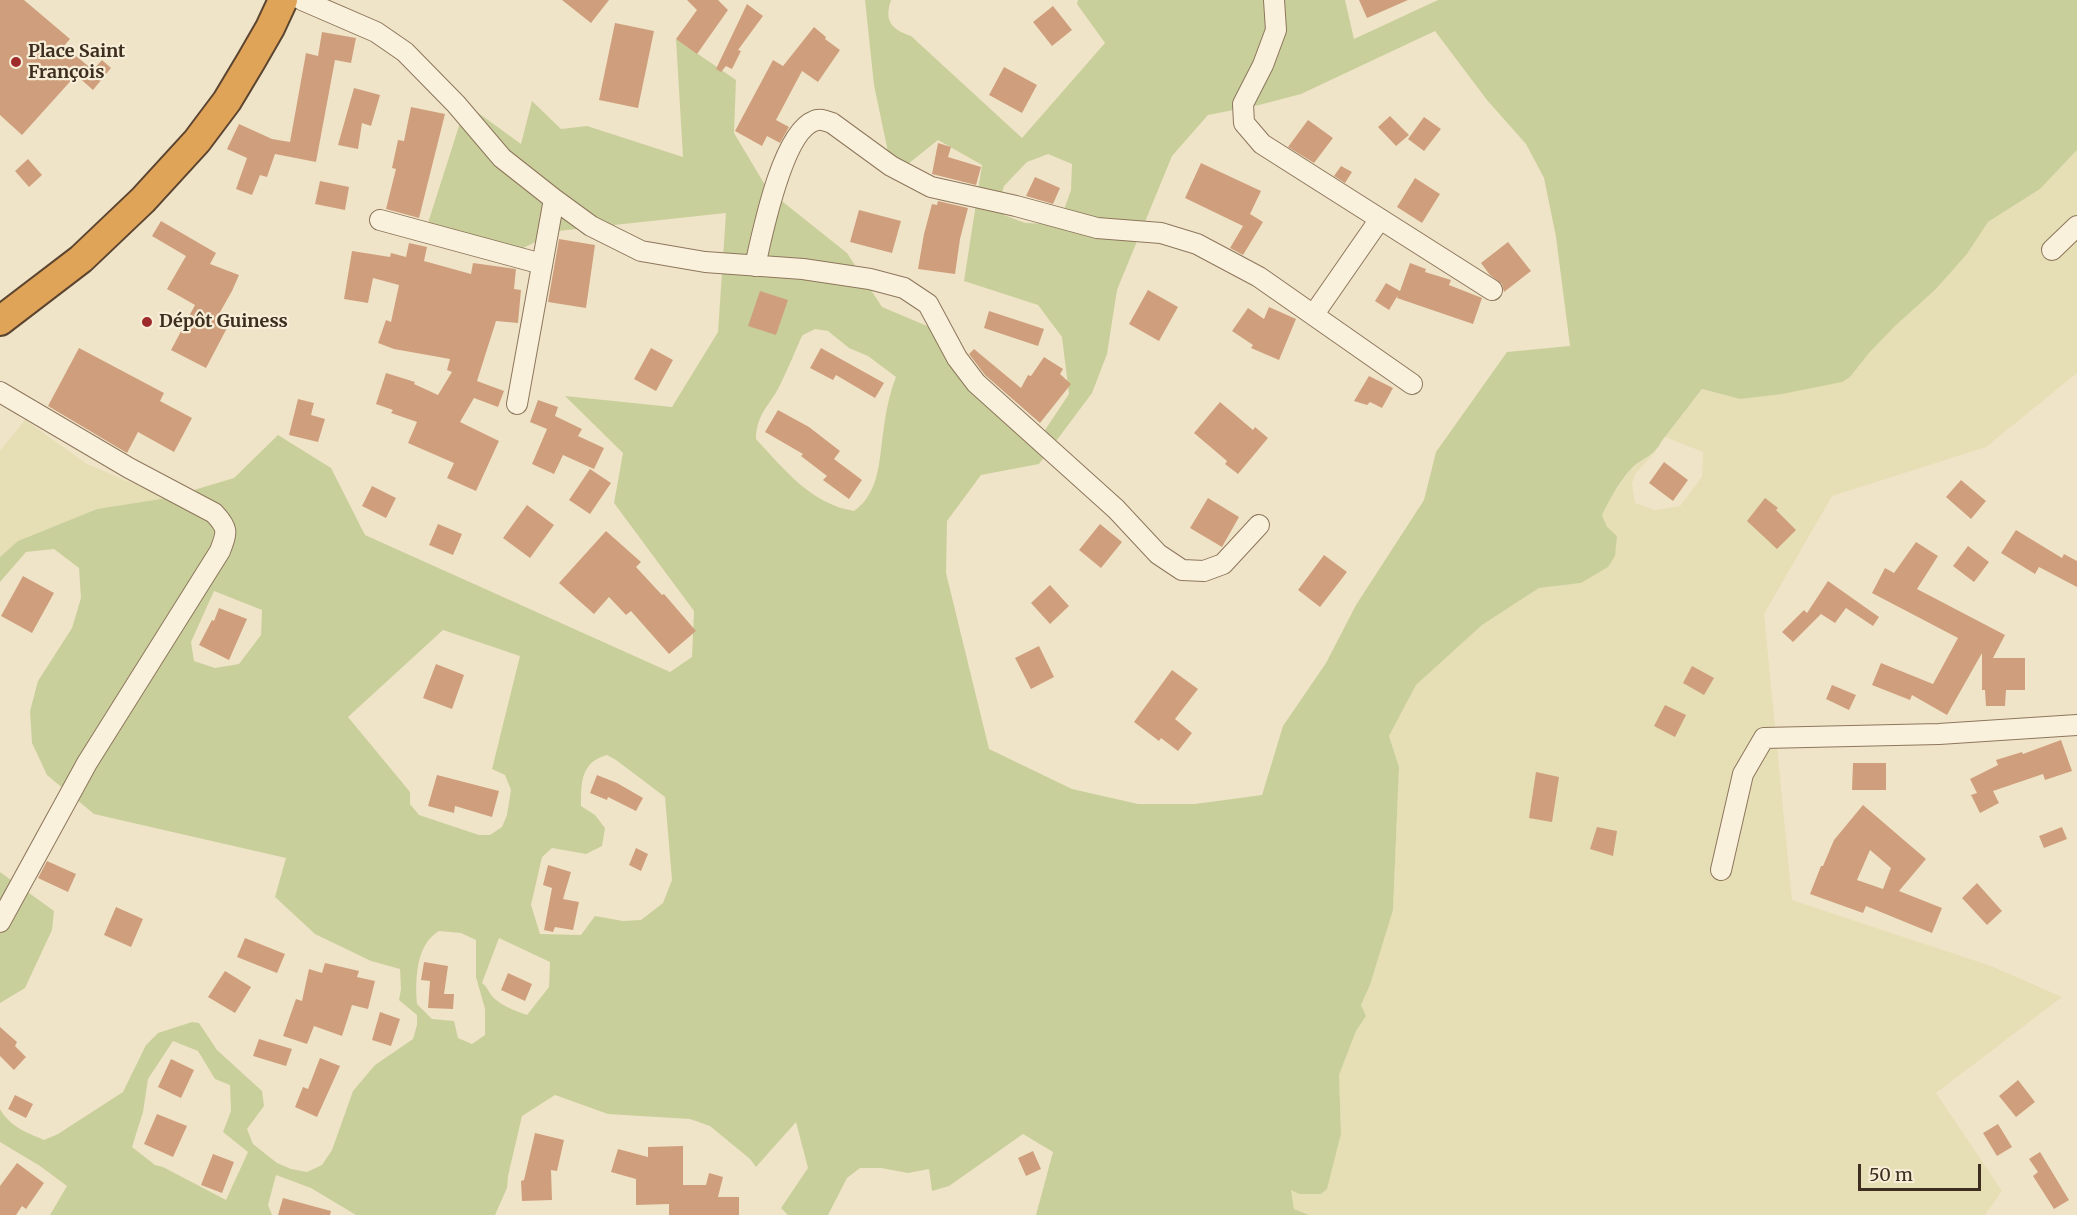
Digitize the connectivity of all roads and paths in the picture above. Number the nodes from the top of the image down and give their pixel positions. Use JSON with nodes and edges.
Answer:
{"nodes":[{"id":1,"x":283,"y":0,"type":"edge"},
{"id":2,"x":302,"y":0,"type":"edge"},
{"id":3,"x":1274,"y":0,"type":"edge"},
{"id":4,"x":554,"y":199,"type":"junction"},
{"id":5,"x":380,"y":219,"type":"dead end"},
{"id":6,"x":1380,"y":219,"type":"junction"},
{"id":7,"x":2077,"y":226,"type":"edge"},
{"id":8,"x":2052,"y":250,"type":"dead end"},
{"id":9,"x":542,"y":264,"type":"junction"},
{"id":10,"x":755,"y":266,"type":"junction"},
{"id":11,"x":1492,"y":290,"type":"dead end"},
{"id":12,"x":1314,"y":314,"type":"junction"},
{"id":13,"x":0,"y":321,"type":"edge"},
{"id":14,"x":1412,"y":384,"type":"dead end"},
{"id":15,"x":0,"y":392,"type":"edge"},
{"id":16,"x":517,"y":404,"type":"dead end"},
{"id":17,"x":1259,"y":525,"type":"dead end"},
{"id":18,"x":2077,"y":725,"type":"edge"},
{"id":19,"x":1721,"y":870,"type":"dead end"},
{"id":20,"x":0,"y":922,"type":"edge"}],
"edges":[{"from":1,"to":13,"type":"highway"},
{"from":2,"to":4,"type":"street"},
{"from":3,"to":6,"type":"street"},
{"from":4,"to":9,"type":"street"},
{"from":4,"to":10,"type":"street"},
{"from":5,"to":9,"type":"street"},
{"from":6,"to":11,"type":"street"},
{"from":6,"to":12,"type":"street"},
{"from":7,"to":8,"type":"street"},
{"from":9,"to":16,"type":"street"},
{"from":10,"to":12,"type":"street"},
{"from":10,"to":17,"type":"street"},
{"from":12,"to":14,"type":"street"},
{"from":15,"to":20,"type":"street"},
{"from":18,"to":19,"type":"street"}]}
